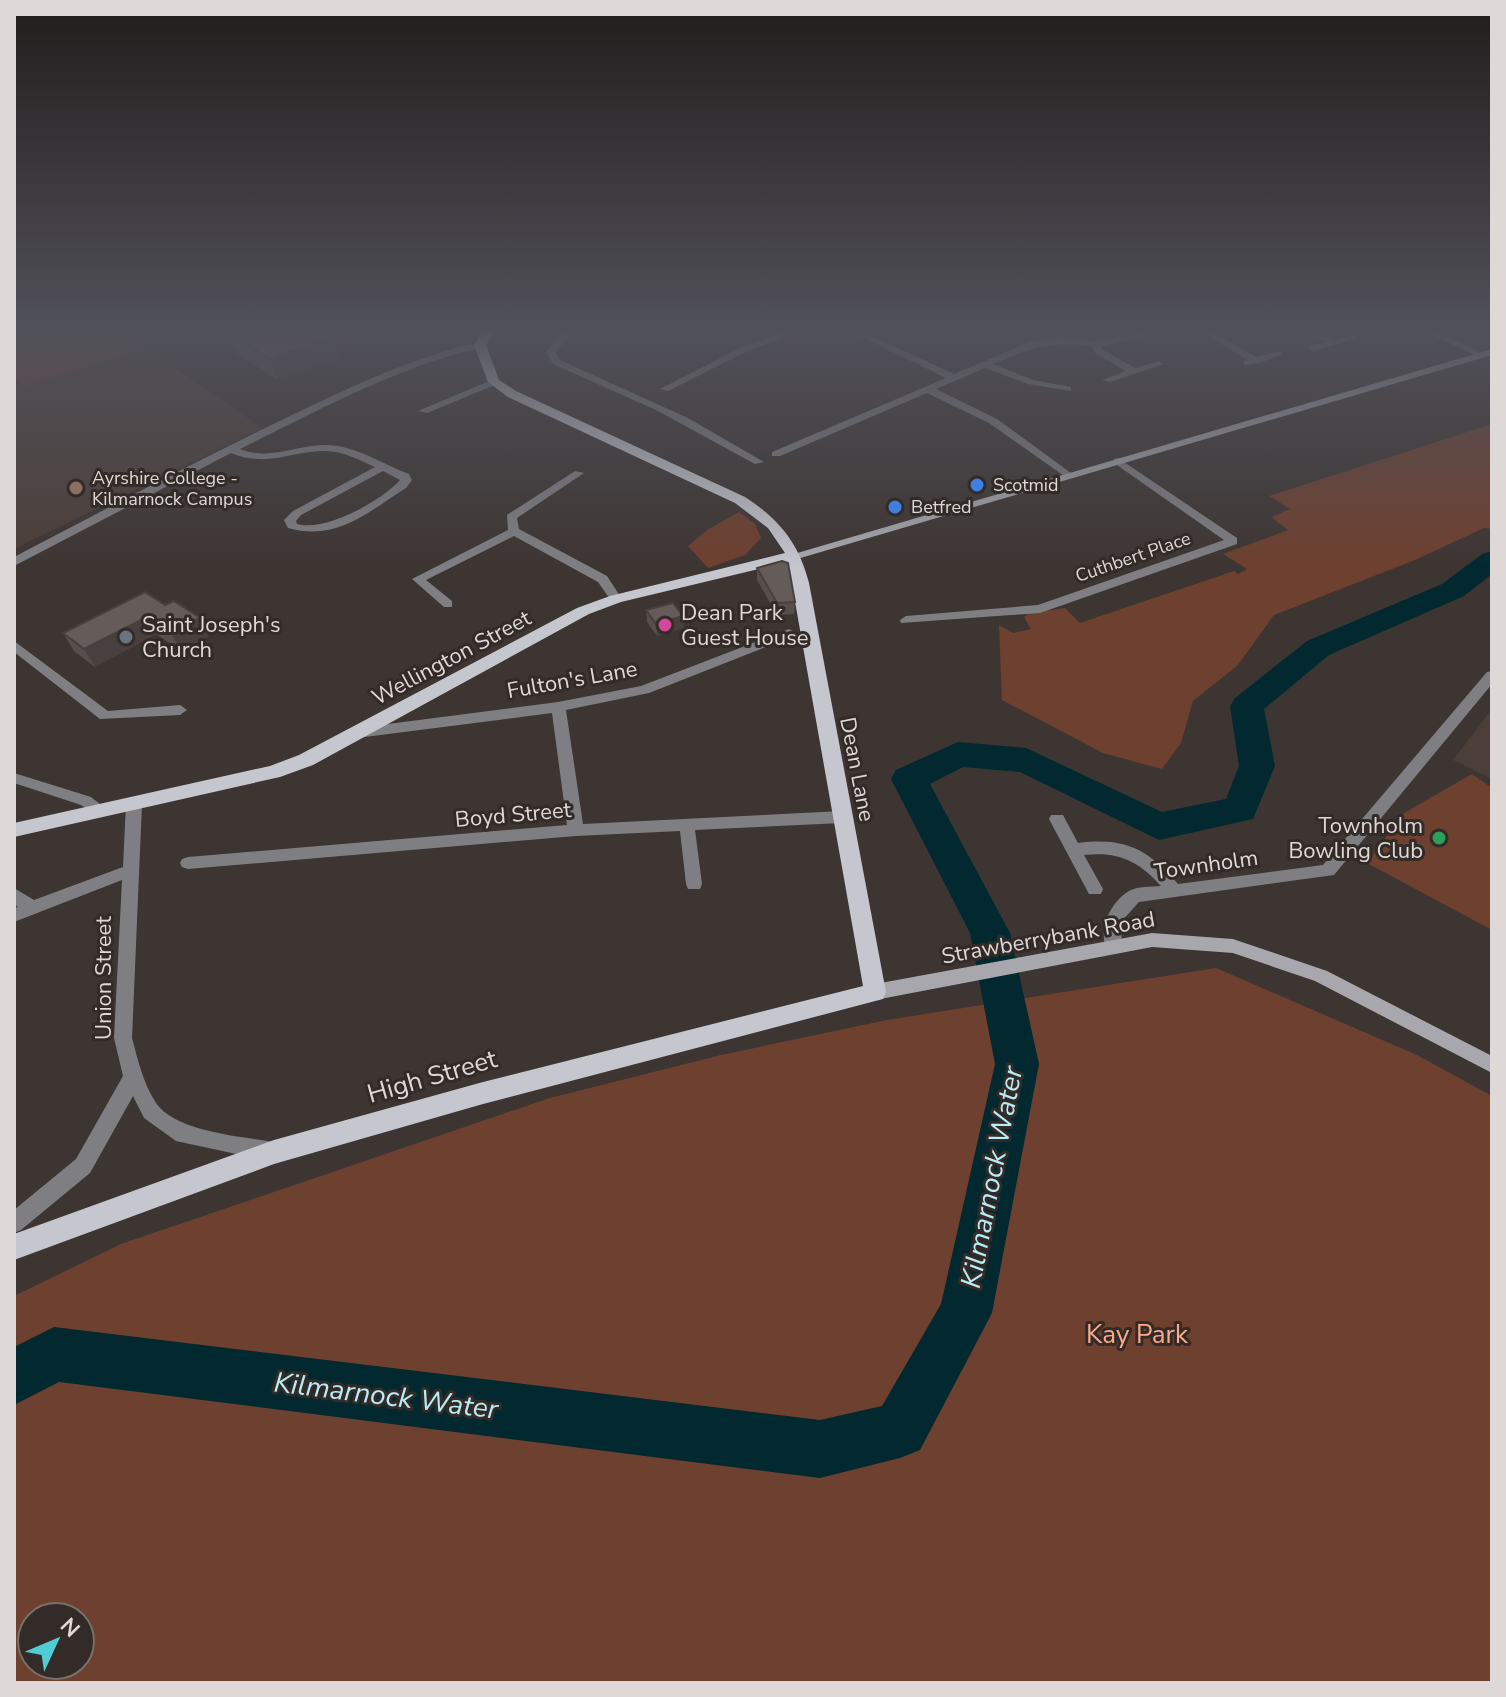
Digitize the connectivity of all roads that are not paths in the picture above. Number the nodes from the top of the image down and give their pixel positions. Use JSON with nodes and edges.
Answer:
{"nodes":[{"id":1,"x":311,"y":410,"type":"edge"},
{"id":2,"x":545,"y":410,"type":"edge"},
{"id":3,"x":658,"y":410,"type":"edge"},
{"id":4,"x":878,"y":410,"type":"edge"},
{"id":5,"x":971,"y":410,"type":"edge"},
{"id":6,"x":1292,"y":410,"type":"edge"},
{"id":7,"x":231,"y":449,"type":"junction"},
{"id":8,"x":776,"y":454,"type":"dead end"},
{"id":9,"x":1118,"y":461,"type":"junction"},
{"id":10,"x":759,"y":462,"type":"dead end"},
{"id":11,"x":381,"y":468,"type":"junction"},
{"id":12,"x":579,"y":473,"type":"dead end"},
{"id":13,"x":1067,"y":475,"type":"junction"},
{"id":14,"x":514,"y":531,"type":"junction"},
{"id":15,"x":780,"y":532,"type":"junction"},
{"id":16,"x":793,"y":556,"type":"junction"},
{"id":17,"x":14,"y":562,"type":"edge"},
{"id":18,"x":735,"y":570,"type":"junction"},
{"id":19,"x":616,"y":599,"type":"junction"},
{"id":20,"x":448,"y":604,"type":"dead end"},
{"id":21,"x":906,"y":620,"type":"dead end"},
{"id":22,"x":789,"y":633,"type":"dead end"},
{"id":23,"x":14,"y":645,"type":"edge"},
{"id":24,"x":1491,"y":677,"type":"edge"},
{"id":25,"x":558,"y":707,"type":"junction"},
{"id":26,"x":180,"y":710,"type":"dead end"},
{"id":27,"x":355,"y":734,"type":"junction"},
{"id":28,"x":14,"y":778,"type":"edge"},
{"id":29,"x":134,"y":804,"type":"junction"},
{"id":30,"x":101,"y":811,"type":"junction"},
{"id":31,"x":842,"y":817,"type":"junction"},
{"id":32,"x":1057,"y":819,"type":"dead end"},
{"id":33,"x":687,"y":825,"type":"junction"},
{"id":34,"x":14,"y":830,"type":"edge"},
{"id":35,"x":576,"y":830,"type":"junction"},
{"id":36,"x":1073,"y":850,"type":"junction"},
{"id":37,"x":188,"y":863,"type":"dead end"},
{"id":38,"x":129,"y":871,"type":"junction"},
{"id":39,"x":694,"y":884,"type":"dead end"},
{"id":40,"x":1095,"y":889,"type":"dead end"},
{"id":41,"x":1174,"y":890,"type":"junction"},
{"id":42,"x":14,"y":895,"type":"edge"},
{"id":43,"x":32,"y":908,"type":"junction"},
{"id":44,"x":14,"y":915,"type":"edge"},
{"id":45,"x":1113,"y":947,"type":"junction"},
{"id":46,"x":875,"y":992,"type":"junction"},
{"id":47,"x":1492,"y":1065,"type":"edge"},
{"id":48,"x":133,"y":1077,"type":"junction"},
{"id":49,"x":274,"y":1152,"type":"junction"},
{"id":50,"x":14,"y":1223,"type":"edge"},
{"id":51,"x":14,"y":1247,"type":"edge"}],
"edges":[{"from":1,"to":7,"type":"street"},
{"from":2,"to":15,"type":"main road"},
{"from":3,"to":10,"type":"street"},
{"from":4,"to":8,"type":"street"},
{"from":5,"to":13,"type":"street"},
{"from":6,"to":9,"type":"main road"},
{"from":7,"to":11,"type":"street"},
{"from":7,"to":17,"type":"street"},
{"from":9,"to":13,"type":"main road"},
{"from":9,"to":21,"type":"street","name":"Cuthbert Place"},
{"from":11,"to":11,"type":"street"},
{"from":12,"to":14,"type":"street"},
{"from":13,"to":16,"type":"main road"},
{"from":14,"to":19,"type":"street"},
{"from":14,"to":20,"type":"street"},
{"from":15,"to":16,"type":"main road","name":"Dean Lane"},
{"from":15,"to":18,"type":"main road"},
{"from":16,"to":18,"type":"main road","name":"Wellington Street"},
{"from":16,"to":31,"type":"main road","name":"Dean Lane"},
{"from":18,"to":19,"type":"main road","name":"Wellington Street"},
{"from":19,"to":27,"type":"main road","name":"Wellington Street"},
{"from":22,"to":25,"type":"street","name":"Fulton's Lane"},
{"from":23,"to":26,"type":"street"},
{"from":24,"to":41,"type":"street","name":"Townholm"},
{"from":25,"to":27,"type":"street","name":"Fulton's Lane"},
{"from":25,"to":35,"type":"street"},
{"from":27,"to":29,"type":"main road","name":"Wellington Street"},
{"from":28,"to":30,"type":"street"},
{"from":29,"to":30,"type":"main road","name":"Wellington Street"},
{"from":29,"to":38,"type":"street","name":"Union Street"},
{"from":30,"to":34,"type":"main road","name":"Wellington Street"},
{"from":31,"to":33,"type":"street","name":"Boyd Street"},
{"from":31,"to":46,"type":"main road","name":"Dean Lane"},
{"from":32,"to":36,"type":"street"},
{"from":33,"to":35,"type":"street","name":"Boyd Street"},
{"from":33,"to":39,"type":"street"},
{"from":35,"to":37,"type":"street","name":"Boyd Street"},
{"from":36,"to":40,"type":"street"},
{"from":36,"to":41,"type":"street"},
{"from":38,"to":43,"type":"street"},
{"from":38,"to":48,"type":"street","name":"Union Street"},
{"from":41,"to":45,"type":"street","name":"Townholm"},
{"from":42,"to":43,"type":"street"},
{"from":43,"to":44,"type":"street"},
{"from":45,"to":46,"type":"main road","name":"Strawberrybank Road"},
{"from":45,"to":47,"type":"main road","name":"Strawberrybank Road"},
{"from":46,"to":49,"type":"main road","name":"High Street"},
{"from":48,"to":49,"type":"street","name":"Union Street"},
{"from":48,"to":50,"type":"street"},
{"from":49,"to":51,"type":"main road","name":"High Street"}]}
